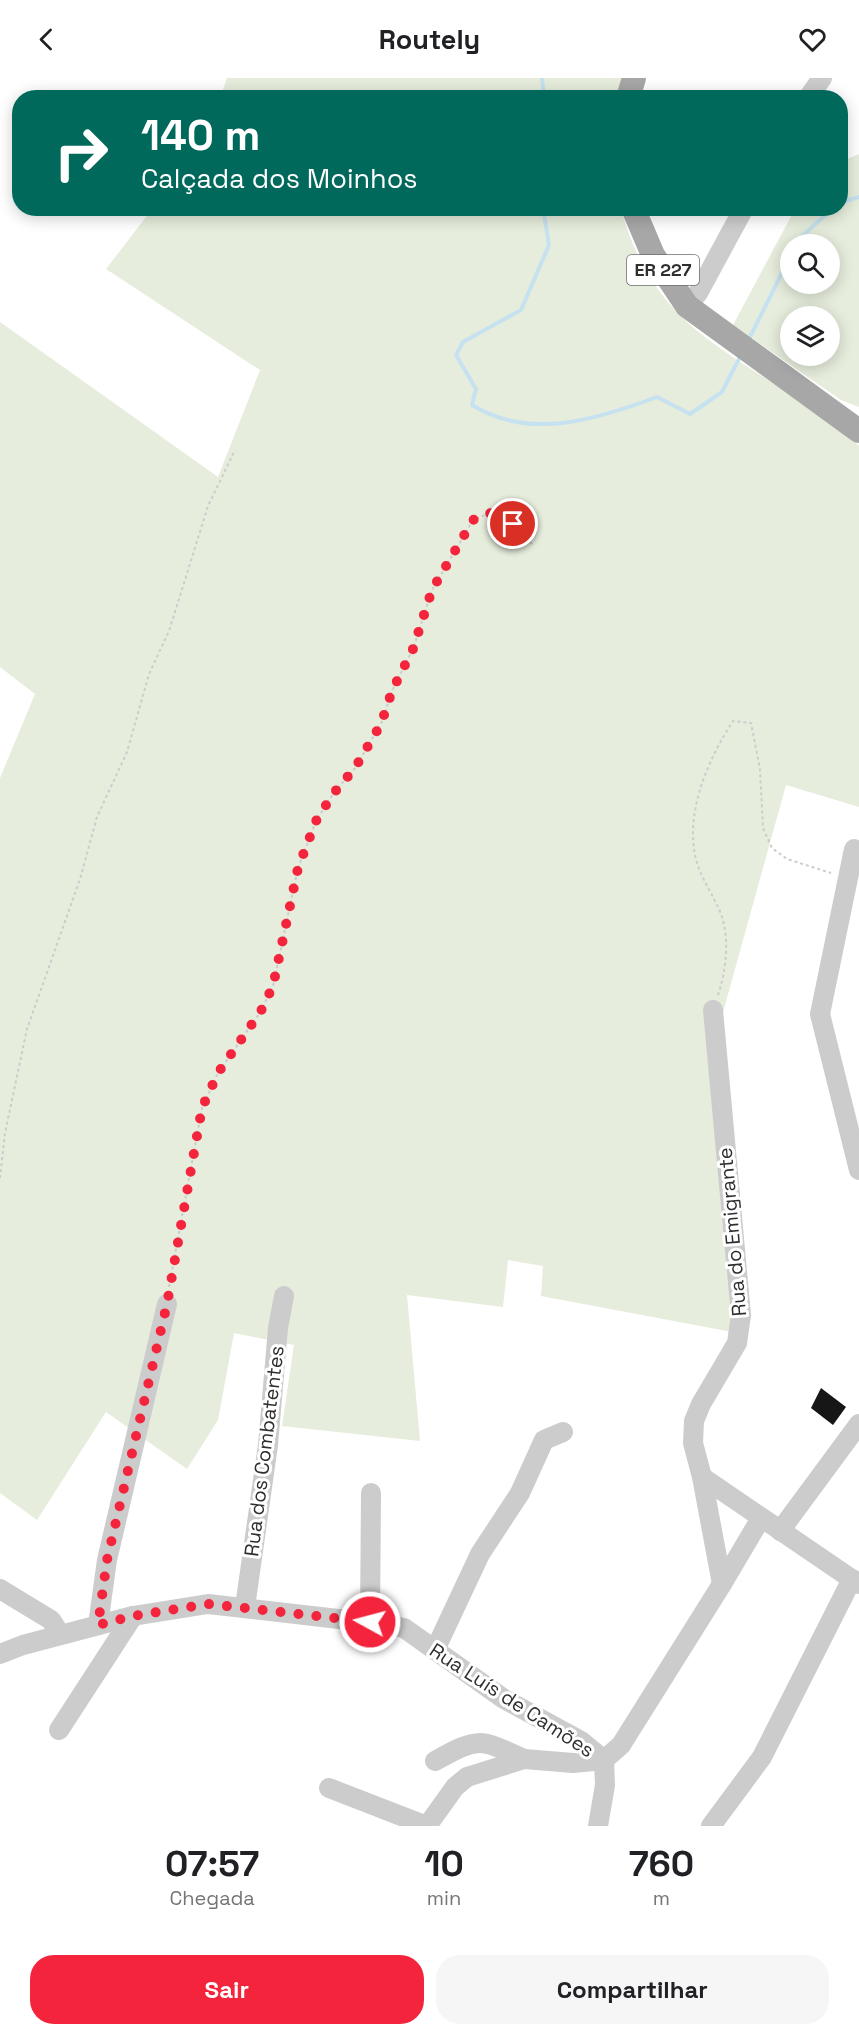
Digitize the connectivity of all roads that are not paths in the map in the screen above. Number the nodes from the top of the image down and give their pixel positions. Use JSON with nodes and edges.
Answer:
{"nodes":[{"id":1,"x":636,"y":216,"type":"edge"},
{"id":2,"x":740,"y":216,"type":"edge"},
{"id":3,"x":687,"y":306,"type":"junction"},
{"id":4,"x":859,"y":431,"type":"edge"},
{"id":5,"x":854,"y":849,"type":"dead end"},
{"id":6,"x":713,"y":1010,"type":"road end"},
{"id":7,"x":859,"y":1170,"type":"edge"},
{"id":8,"x":284,"y":1296,"type":"dead end"},
{"id":9,"x":167,"y":1304,"type":"road end"},
{"id":10,"x":859,"y":1424,"type":"edge"},
{"id":11,"x":563,"y":1432,"type":"dead end"},
{"id":12,"x":702,"y":1478,"type":"junction"},
{"id":13,"x":371,"y":1493,"type":"dead end"},
{"id":14,"x":761,"y":1518,"type":"junction"},
{"id":15,"x":780,"y":1531,"type":"junction"},
{"id":16,"x":856,"y":1582,"type":"edge"},
{"id":17,"x":722,"y":1584,"type":"junction"},
{"id":18,"x":0,"y":1589,"type":"edge"},
{"id":19,"x":244,"y":1607,"type":"junction"},
{"id":20,"x":133,"y":1616,"type":"junction"},
{"id":21,"x":370,"y":1622,"type":"junction"},
{"id":22,"x":98,"y":1625,"type":"junction"},
{"id":23,"x":60,"y":1634,"type":"junction"},
{"id":24,"x":435,"y":1650,"type":"junction"},
{"id":25,"x":0,"y":1654,"type":"edge"},
{"id":26,"x":59,"y":1730,"type":"dead end"},
{"id":27,"x":524,"y":1759,"type":"junction"},
{"id":28,"x":604,"y":1760,"type":"junction"},
{"id":29,"x":435,"y":1761,"type":"dead end"},
{"id":30,"x":329,"y":1788,"type":"dead end"},
{"id":31,"x":427,"y":1826,"type":"edge"},
{"id":32,"x":598,"y":1826,"type":"edge"},
{"id":33,"x":711,"y":1826,"type":"edge"}],
"edges":[{"from":1,"to":3,"type":"main road","number":"ER 227"},
{"from":2,"to":3,"type":"street"},
{"from":3,"to":4,"type":"main road","number":"ER 227"},
{"from":5,"to":7,"type":"street"},
{"from":6,"to":12,"type":"street","name":"Rua do Emigrante"},
{"from":8,"to":19,"type":"street","name":"Rua dos Combatentes"},
{"from":9,"to":22,"type":"street"},
{"from":10,"to":15,"type":"street"},
{"from":11,"to":24,"type":"street"},
{"from":12,"to":14,"type":"street"},
{"from":12,"to":17,"type":"street","name":"Rua do Emigrante"},
{"from":13,"to":21,"type":"street"},
{"from":14,"to":15,"type":"street"},
{"from":14,"to":17,"type":"street"},
{"from":15,"to":16,"type":"street"},
{"from":16,"to":33,"type":"street"},
{"from":17,"to":28,"type":"street"},
{"from":18,"to":23,"type":"street"},
{"from":19,"to":20,"type":"street","name":"Rua Luís de Camões"},
{"from":19,"to":21,"type":"street","name":"Rua Luís de Camões"},
{"from":20,"to":22,"type":"street","name":"Rua Luís de Camões"},
{"from":20,"to":26,"type":"street"},
{"from":21,"to":24,"type":"street","name":"Rua Luís de Camões"},
{"from":22,"to":23,"type":"street","name":"Rua Luís de Camões"},
{"from":23,"to":25,"type":"street","name":"Rua Luís de Camões"},
{"from":24,"to":28,"type":"street","name":"Rua Luís de Camões"},
{"from":27,"to":28,"type":"street"},
{"from":27,"to":29,"type":"street"},
{"from":27,"to":31,"type":"street"},
{"from":28,"to":32,"type":"street"},
{"from":30,"to":31,"type":"street"}]}
